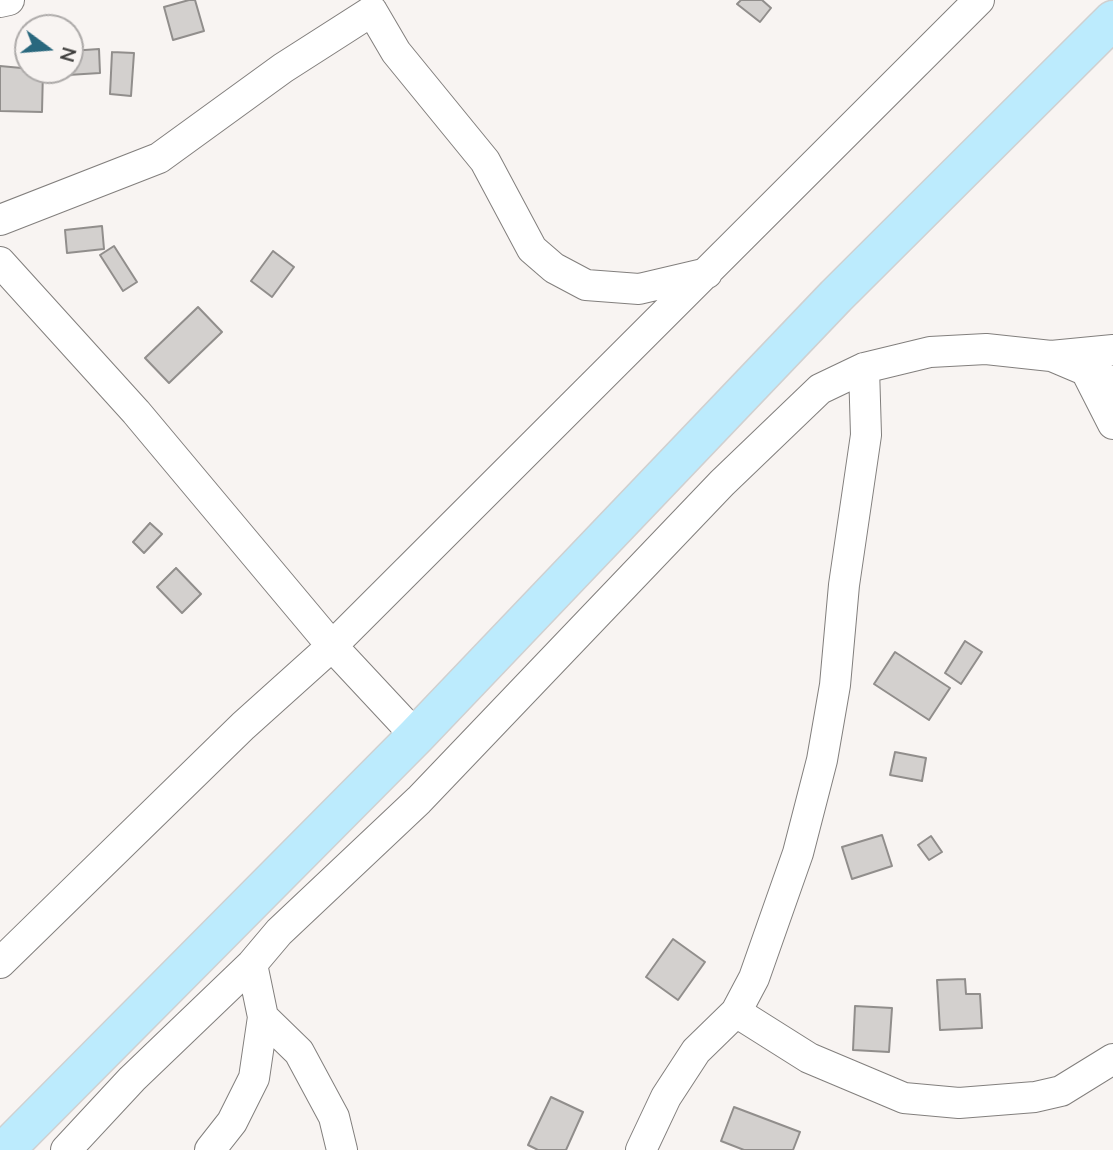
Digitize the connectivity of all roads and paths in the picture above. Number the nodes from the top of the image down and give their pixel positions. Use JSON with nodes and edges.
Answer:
{"nodes":[{"id":1,"x":9,"y":0,"type":"edge"},
{"id":2,"x":979,"y":0,"type":"edge"},
{"id":3,"x":0,"y":2,"type":"edge"},
{"id":4,"x":369,"y":6,"type":"edge"},
{"id":5,"x":1113,"y":20,"type":"edge"},
{"id":6,"x":0,"y":220,"type":"edge"},
{"id":7,"x":0,"y":262,"type":"edge"},
{"id":8,"x":707,"y":274,"type":"junction"},
{"id":9,"x":1113,"y":350,"type":"edge"},
{"id":10,"x":1051,"y":356,"type":"junction"},
{"id":11,"x":864,"y":368,"type":"junction"},
{"id":12,"x":1100,"y":377,"type":"edge"},
{"id":13,"x":1113,"y":424,"type":"edge"},
{"id":14,"x":332,"y":646,"type":"junction"},
{"id":15,"x":416,"y":736,"type":"junction"},
{"id":16,"x":0,"y":963,"type":"edge"},
{"id":17,"x":252,"y":964,"type":"junction"},
{"id":18,"x":736,"y":1012,"type":"junction"},
{"id":19,"x":263,"y":1017,"type":"junction"},
{"id":20,"x":1113,"y":1059,"type":"edge"},
{"id":21,"x":5,"y":1150,"type":"edge"},
{"id":22,"x":66,"y":1150,"type":"edge"},
{"id":23,"x":210,"y":1150,"type":"edge"},
{"id":24,"x":342,"y":1150,"type":"edge"},
{"id":25,"x":641,"y":1150,"type":"edge"}],
"edges":[{"from":1,"to":3,"type":"street"},
{"from":2,"to":8,"type":"street"},
{"from":4,"to":6,"type":"street"},
{"from":4,"to":8,"type":"street"},
{"from":5,"to":15,"type":"main road"},
{"from":7,"to":14,"type":"street"},
{"from":8,"to":14,"type":"street"},
{"from":9,"to":10,"type":"street"},
{"from":10,"to":11,"type":"street"},
{"from":10,"to":12,"type":"street"},
{"from":11,"to":17,"type":"street"},
{"from":11,"to":18,"type":"street"},
{"from":12,"to":13,"type":"street"},
{"from":14,"to":15,"type":"street"},
{"from":14,"to":16,"type":"street"},
{"from":15,"to":21,"type":"main road"},
{"from":17,"to":19,"type":"street"},
{"from":17,"to":22,"type":"street"},
{"from":18,"to":20,"type":"street"},
{"from":18,"to":25,"type":"street"},
{"from":19,"to":23,"type":"street"},
{"from":19,"to":24,"type":"street"}]}
